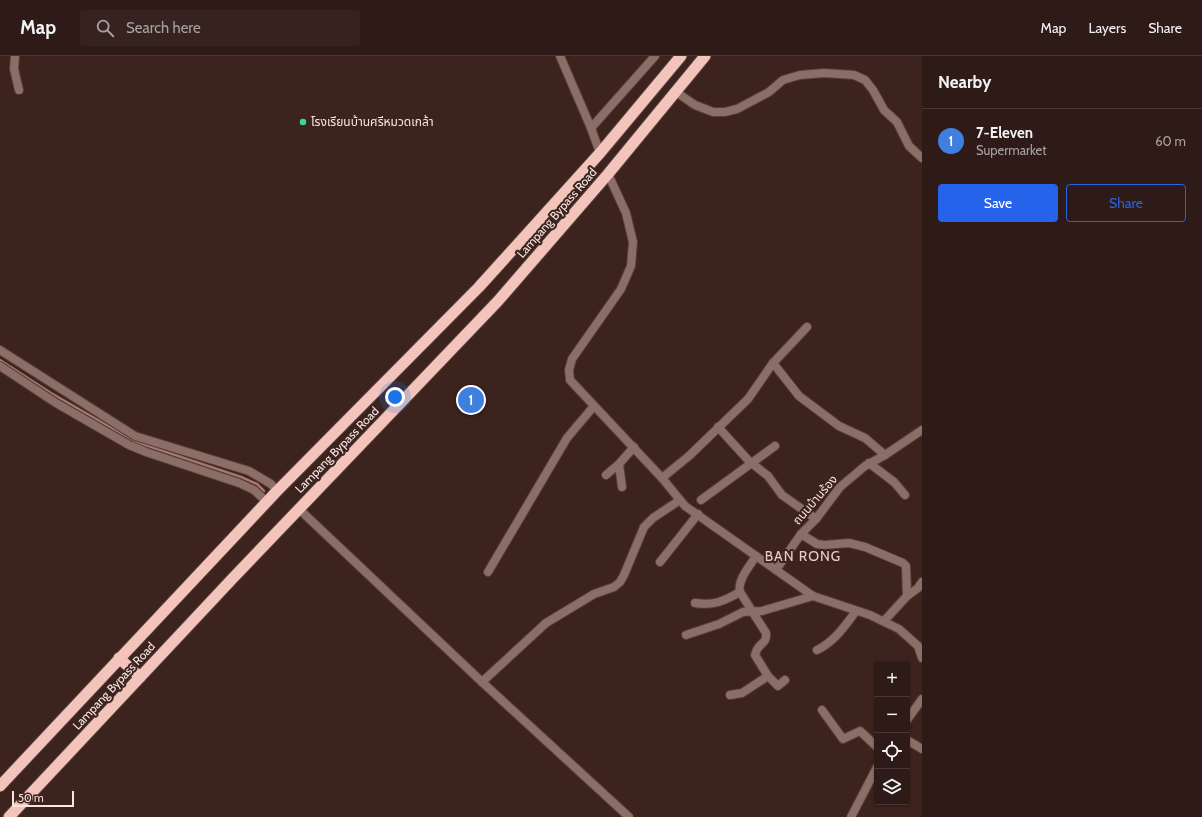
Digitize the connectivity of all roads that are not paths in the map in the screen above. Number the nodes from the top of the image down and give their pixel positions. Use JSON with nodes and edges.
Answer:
{"nodes":[{"id":1,"x":15,"y":56,"type":"edge"},
{"id":2,"x":560,"y":56,"type":"edge"},
{"id":3,"x":655,"y":56,"type":"edge"},
{"id":4,"x":681,"y":56,"type":"edge"},
{"id":5,"x":704,"y":56,"type":"edge"},
{"id":6,"x":19,"y":90,"type":"dead end"},
{"id":7,"x":676,"y":92,"type":"junction"},
{"id":8,"x":592,"y":128,"type":"junction"},
{"id":9,"x":600,"y":153,"type":"junction"},
{"id":10,"x":922,"y":158,"type":"edge"},
{"id":11,"x":608,"y":174,"type":"junction"},
{"id":12,"x":807,"y":327,"type":"dead end"},
{"id":13,"x":0,"y":350,"type":"edge"},
{"id":14,"x":773,"y":363,"type":"junction"},
{"id":15,"x":0,"y":366,"type":"edge"},
{"id":16,"x":64,"y":391,"type":"junction"},
{"id":17,"x":56,"y":403,"type":"junction"},
{"id":18,"x":594,"y":406,"type":"junction"},
{"id":19,"x":718,"y":427,"type":"junction"},
{"id":20,"x":922,"y":430,"type":"edge"},
{"id":21,"x":135,"y":436,"type":"junction"},
{"id":22,"x":129,"y":445,"type":"junction"},
{"id":23,"x":774,"y":446,"type":"dead end"},
{"id":24,"x":634,"y":448,"type":"junction"},
{"id":25,"x":185,"y":452,"type":"junction"},
{"id":26,"x":885,"y":455,"type":"junction"},
{"id":27,"x":869,"y":463,"type":"junction"},
{"id":28,"x":181,"y":464,"type":"junction"},
{"id":29,"x":619,"y":464,"type":"junction"},
{"id":30,"x":752,"y":464,"type":"junction"},
{"id":31,"x":606,"y":475,"type":"dead end"},
{"id":32,"x":662,"y":478,"type":"junction"},
{"id":33,"x":622,"y":486,"type":"dead end"},
{"id":34,"x":277,"y":491,"type":"junction"},
{"id":35,"x":905,"y":495,"type":"dead end"},
{"id":36,"x":680,"y":500,"type":"junction"},
{"id":37,"x":702,"y":500,"type":"dead end"},
{"id":38,"x":267,"y":502,"type":"junction"},
{"id":39,"x":299,"y":509,"type":"junction"},
{"id":40,"x":698,"y":514,"type":"junction"},
{"id":41,"x":816,"y":519,"type":"junction"},
{"id":42,"x":801,"y":534,"type":"junction"},
{"id":43,"x":756,"y":556,"type":"junction"},
{"id":44,"x":660,"y":562,"type":"dead end"},
{"id":45,"x":776,"y":570,"type":"junction"},
{"id":46,"x":488,"y":572,"type":"dead end"},
{"id":47,"x":922,"y":582,"type":"edge"},
{"id":48,"x":740,"y":592,"type":"junction"},
{"id":49,"x":813,"y":596,"type":"junction"},
{"id":50,"x":907,"y":596,"type":"junction"},
{"id":51,"x":695,"y":603,"type":"dead end"},
{"id":52,"x":752,"y":611,"type":"junction"},
{"id":53,"x":856,"y":611,"type":"junction"},
{"id":54,"x":884,"y":621,"type":"junction"},
{"id":55,"x":686,"y":636,"type":"dead end"},
{"id":56,"x":817,"y":650,"type":"dead end"},
{"id":57,"x":119,"y":658,"type":"junction"},
{"id":58,"x":922,"y":658,"type":"edge"},
{"id":59,"x":768,"y":676,"type":"junction"},
{"id":60,"x":140,"y":677,"type":"junction"},
{"id":61,"x":784,"y":680,"type":"dead end"},
{"id":62,"x":482,"y":682,"type":"junction"},
{"id":63,"x":730,"y":695,"type":"dead end"},
{"id":64,"x":922,"y":699,"type":"edge"},
{"id":65,"x":822,"y":710,"type":"dead end"},
{"id":66,"x":910,"y":716,"type":"edge"},
{"id":67,"x":910,"y":742,"type":"edge"},
{"id":68,"x":874,"y":744,"type":"edge"},
{"id":69,"x":922,"y":749,"type":"edge"},
{"id":70,"x":876,"y":769,"type":"edge"},
{"id":71,"x":0,"y":786,"type":"edge"},
{"id":72,"x":9,"y":817,"type":"edge"},
{"id":73,"x":630,"y":817,"type":"edge"},
{"id":74,"x":851,"y":817,"type":"edge"}],
"edges":[{"from":1,"to":6,"type":"street"},
{"from":2,"to":8,"type":"street"},
{"from":3,"to":8,"type":"street"},
{"from":4,"to":9,"type":"highway","name":"Lampang Bypass Road"},
{"from":5,"to":7,"type":"highway","name":"Lampang Bypass Road"},
{"from":7,"to":10,"type":"street"},
{"from":7,"to":11,"type":"highway","name":"Lampang Bypass Road"},
{"from":8,"to":9,"type":"street"},
{"from":9,"to":34,"type":"highway","name":"Lampang Bypass Road"},
{"from":11,"to":18,"type":"street"},
{"from":11,"to":39,"type":"highway","name":"Lampang Bypass Road"},
{"from":12,"to":14,"type":"street"},
{"from":13,"to":16,"type":"street"},
{"from":14,"to":19,"type":"street"},
{"from":14,"to":26,"type":"street"},
{"from":15,"to":17,"type":"street"},
{"from":16,"to":17,"type":"street"},
{"from":16,"to":21,"type":"street"},
{"from":17,"to":22,"type":"street"},
{"from":18,"to":24,"type":"street"},
{"from":18,"to":46,"type":"street"},
{"from":19,"to":30,"type":"street"},
{"from":19,"to":32,"type":"street"},
{"from":20,"to":26,"type":"street","name":"ถนนบ้านร้อง"},
{"from":21,"to":22,"type":"street"},
{"from":21,"to":25,"type":"street"},
{"from":22,"to":28,"type":"street"},
{"from":23,"to":30,"type":"street"},
{"from":24,"to":29,"type":"street"},
{"from":24,"to":32,"type":"street"},
{"from":25,"to":28,"type":"street"},
{"from":25,"to":34,"type":"street"},
{"from":26,"to":27,"type":"street","name":"ถนนบ้านร้อง"},
{"from":27,"to":35,"type":"street"},
{"from":27,"to":41,"type":"street","name":"ถนนบ้านร้อง"},
{"from":28,"to":38,"type":"street"},
{"from":29,"to":31,"type":"street"},
{"from":29,"to":33,"type":"street"},
{"from":30,"to":37,"type":"street"},
{"from":30,"to":41,"type":"street"},
{"from":32,"to":36,"type":"street"},
{"from":34,"to":38,"type":"highway","name":"Lampang Bypass Road"},
{"from":36,"to":40,"type":"street"},
{"from":36,"to":62,"type":"street"},
{"from":38,"to":57,"type":"highway","name":"Lampang Bypass Road"},
{"from":39,"to":60,"type":"highway","name":"Lampang Bypass Road"},
{"from":39,"to":62,"type":"street"},
{"from":40,"to":43,"type":"street"},
{"from":40,"to":44,"type":"street"},
{"from":41,"to":42,"type":"street","name":"ถนนบ้านร้อง"},
{"from":42,"to":45,"type":"street","name":"ถนนบ้านร้อง"},
{"from":42,"to":50,"type":"street"},
{"from":43,"to":45,"type":"street"},
{"from":43,"to":48,"type":"street"},
{"from":45,"to":49,"type":"street"},
{"from":47,"to":50,"type":"street"},
{"from":48,"to":51,"type":"street"},
{"from":48,"to":52,"type":"street"},
{"from":49,"to":52,"type":"street"},
{"from":49,"to":53,"type":"street"},
{"from":50,"to":54,"type":"street"},
{"from":52,"to":55,"type":"street"},
{"from":52,"to":59,"type":"street"},
{"from":53,"to":54,"type":"street"},
{"from":53,"to":56,"type":"street"},
{"from":54,"to":58,"type":"street"},
{"from":57,"to":60,"type":"highway"},
{"from":57,"to":71,"type":"highway","name":"Lampang Bypass Road"},
{"from":59,"to":61,"type":"street"},
{"from":59,"to":63,"type":"street"},
{"from":60,"to":72,"type":"highway","name":"Lampang Bypass Road"},
{"from":62,"to":73,"type":"street"},
{"from":64,"to":66,"type":"street"},
{"from":65,"to":68,"type":"street"},
{"from":67,"to":69,"type":"street"},
{"from":70,"to":74,"type":"street"}]}
